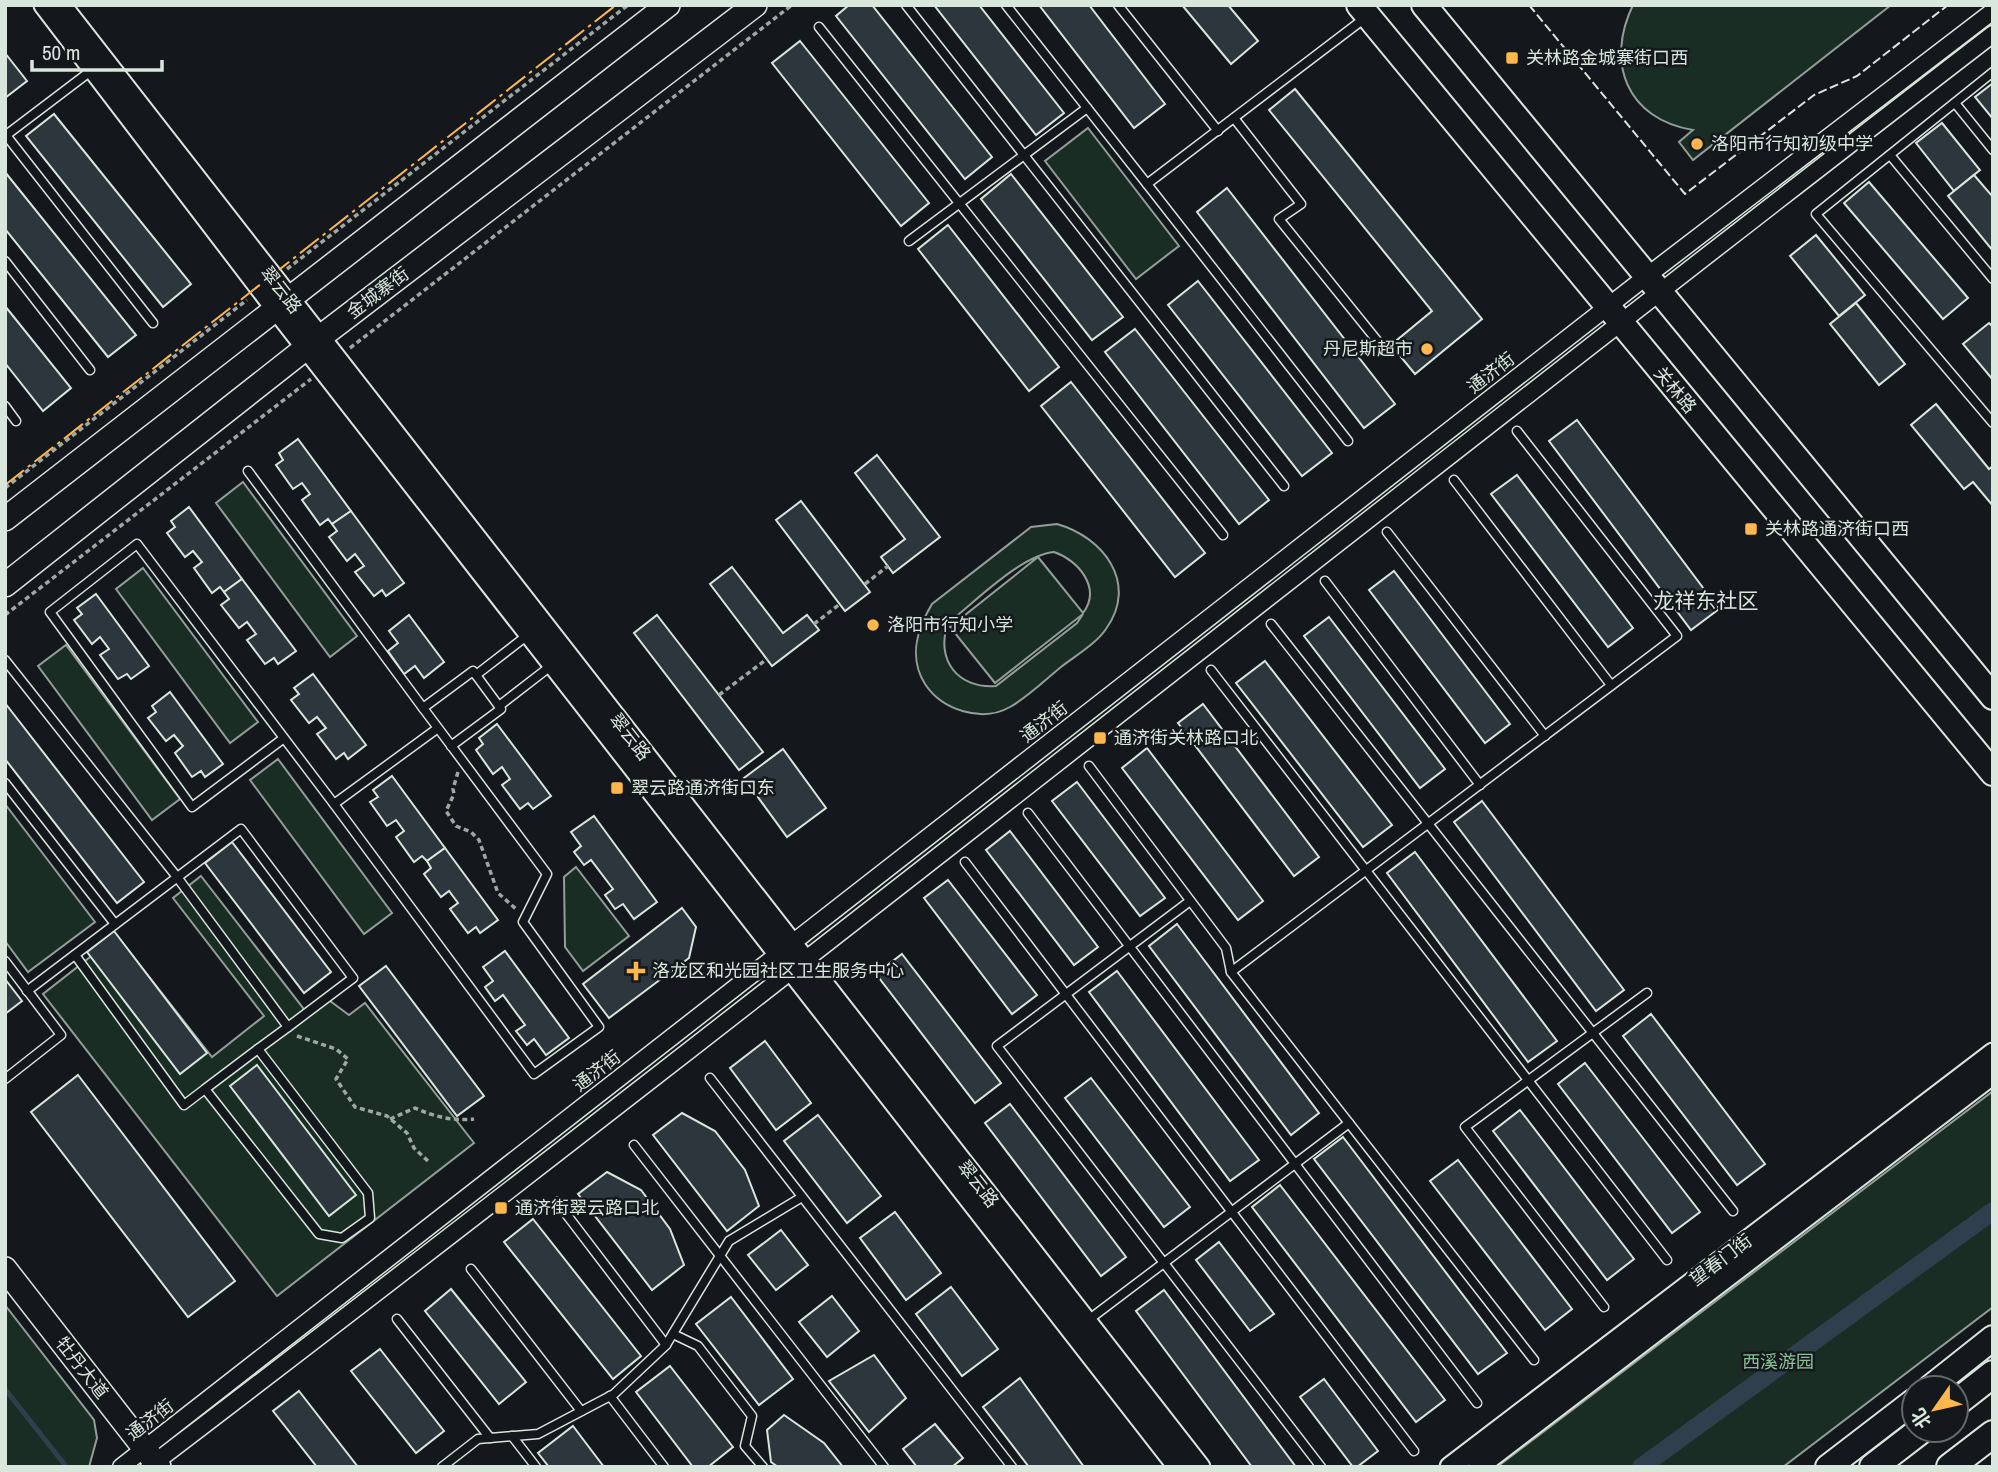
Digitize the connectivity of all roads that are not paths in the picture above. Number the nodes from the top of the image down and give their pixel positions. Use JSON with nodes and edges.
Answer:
{"nodes":[{"id":1,"x":44,"y":5,"type":"edge"},
{"id":2,"x":61,"y":5,"type":"edge"},
{"id":3,"x":668,"y":5,"type":"edge"},
{"id":4,"x":755,"y":5,"type":"edge"},
{"id":5,"x":906,"y":5,"type":"edge"},
{"id":6,"x":1006,"y":5,"type":"edge"},
{"id":7,"x":1118,"y":5,"type":"edge"},
{"id":8,"x":1424,"y":5,"type":"edge"},
{"id":9,"x":1363,"y":11,"type":"edge"},
{"id":10,"x":1993,"y":11,"type":"edge"},
{"id":11,"x":820,"y":27,"type":"dead end"},
{"id":12,"x":1993,"y":34,"type":"edge"},
{"id":13,"x":99,"y":66,"type":"junction"},
{"id":14,"x":1993,"y":72,"type":"edge"},
{"id":15,"x":1955,"y":103,"type":"junction"},
{"id":16,"x":1087,"y":108,"type":"junction"},
{"id":17,"x":1234,"y":118,"type":"junction"},
{"id":18,"x":1218,"y":131,"type":"junction"},
{"id":19,"x":6,"y":135,"type":"edge"},
{"id":20,"x":1993,"y":150,"type":"edge"},
{"id":21,"x":1024,"y":155,"type":"junction"},
{"id":22,"x":1890,"y":155,"type":"junction"},
{"id":23,"x":1147,"y":184,"type":"junction"},
{"id":24,"x":960,"y":204,"type":"junction"},
{"id":25,"x":909,"y":241,"type":"dead end"},
{"id":26,"x":5,"y":261,"type":"edge"},
{"id":27,"x":1993,"y":279,"type":"edge"},
{"id":28,"x":1653,"y":283,"type":"junction"},
{"id":29,"x":282,"y":304,"type":"junction"},
{"id":30,"x":1613,"y":314,"type":"junction"},
{"id":31,"x":153,"y":323,"type":"dead end"},
{"id":32,"x":313,"y":343,"type":"junction"},
{"id":33,"x":1379,"y":344,"type":"dead end"},
{"id":34,"x":329,"y":364,"type":"junction"},
{"id":35,"x":90,"y":370,"type":"dead end"},
{"id":36,"x":5,"y":407,"type":"edge"},
{"id":37,"x":16,"y":421,"type":"dead end"},
{"id":38,"x":1993,"y":423,"type":"edge"},
{"id":39,"x":1517,"y":431,"type":"dead end"},
{"id":40,"x":1348,"y":440,"type":"dead end"},
{"id":41,"x":248,"y":471,"type":"dead end"},
{"id":42,"x":1454,"y":480,"type":"dead end"},
{"id":43,"x":1284,"y":486,"type":"dead end"},
{"id":44,"x":5,"y":519,"type":"edge"},
{"id":45,"x":1387,"y":533,"type":"dead end"},
{"id":46,"x":1223,"y":535,"type":"dead end"},
{"id":47,"x":1325,"y":581,"type":"dead end"},
{"id":48,"x":5,"y":585,"type":"edge"},
{"id":49,"x":1271,"y":624,"type":"dead end"},
{"id":50,"x":530,"y":633,"type":"junction"},
{"id":51,"x":5,"y":660,"type":"edge"},
{"id":52,"x":554,"y":664,"type":"junction"},
{"id":53,"x":1211,"y":670,"type":"dead end"},
{"id":54,"x":476,"y":675,"type":"junction"},
{"id":55,"x":1611,"y":685,"type":"junction"},
{"id":56,"x":1993,"y":697,"type":"edge"},
{"id":57,"x":499,"y":706,"type":"junction"},
{"id":58,"x":423,"y":708,"type":"junction"},
{"id":59,"x":438,"y":728,"type":"junction"},
{"id":60,"x":1545,"y":736,"type":"junction"},
{"id":61,"x":284,"y":738,"type":"junction"},
{"id":62,"x":451,"y":746,"type":"junction"},
{"id":63,"x":1089,"y":766,"type":"dead end"},
{"id":64,"x":1993,"y":773,"type":"edge"},
{"id":65,"x":5,"y":783,"type":"edge"},
{"id":66,"x":1480,"y":785,"type":"junction"},
{"id":67,"x":334,"y":804,"type":"junction"},
{"id":68,"x":1028,"y":813,"type":"dead end"},
{"id":69,"x":1428,"y":824,"type":"junction"},
{"id":70,"x":965,"y":862,"type":"dead end"},
{"id":71,"x":1366,"y":870,"type":"junction"},
{"id":72,"x":177,"y":877,"type":"junction"},
{"id":73,"x":1190,"y":901,"type":"junction"},
{"id":74,"x":115,"y":924,"type":"junction"},
{"id":75,"x":1130,"y":946,"type":"junction"},
{"id":76,"x":784,"y":949,"type":"junction"},
{"id":77,"x":75,"y":955,"type":"junction"},
{"id":78,"x":5,"y":961,"type":"edge"},
{"id":79,"x":797,"y":965,"type":"junction"},
{"id":80,"x":1231,"y":972,"type":"junction"},
{"id":81,"x":27,"y":991,"type":"junction"},
{"id":82,"x":1647,"y":993,"type":"dead end"},
{"id":83,"x":1066,"y":995,"type":"junction"},
{"id":84,"x":288,"y":1027,"type":"junction"},
{"id":85,"x":1593,"y":1033,"type":"junction"},
{"id":86,"x":258,"y":1049,"type":"junction"},
{"id":87,"x":1993,"y":1053,"type":"edge"},
{"id":88,"x":1993,"y":1074,"type":"edge"},
{"id":89,"x":710,"y":1078,"type":"dead end"},
{"id":90,"x":5,"y":1079,"type":"edge"},
{"id":91,"x":1528,"y":1081,"type":"junction"},
{"id":92,"x":205,"y":1089,"type":"junction"},
{"id":93,"x":1349,"y":1123,"type":"junction"},
{"id":94,"x":634,"y":1144,"type":"dead end"},
{"id":95,"x":1296,"y":1164,"type":"junction"},
{"id":96,"x":802,"y":1196,"type":"junction"},
{"id":97,"x":557,"y":1202,"type":"dead end"},
{"id":98,"x":1732,"y":1211,"type":"dead end"},
{"id":99,"x":1231,"y":1212,"type":"junction"},
{"id":100,"x":720,"y":1256,"type":"junction"},
{"id":101,"x":1667,"y":1260,"type":"dead end"},
{"id":102,"x":1164,"y":1263,"type":"junction"},
{"id":103,"x":5,"y":1269,"type":"edge"},
{"id":104,"x":471,"y":1269,"type":"dead end"},
{"id":105,"x":1604,"y":1307,"type":"dead end"},
{"id":106,"x":397,"y":1319,"type":"dead end"},
{"id":107,"x":1080,"y":1326,"type":"junction"},
{"id":108,"x":673,"y":1334,"type":"junction"},
{"id":109,"x":1993,"y":1338,"type":"edge"},
{"id":110,"x":666,"y":1345,"type":"junction"},
{"id":111,"x":1534,"y":1360,"type":"dead end"},
{"id":112,"x":1948,"y":1374,"type":"edge"},
{"id":113,"x":1993,"y":1374,"type":"edge"},
{"id":114,"x":1970,"y":1392,"type":"edge"},
{"id":115,"x":611,"y":1396,"type":"junction"},
{"id":116,"x":1477,"y":1403,"type":"dead end"},
{"id":117,"x":581,"y":1411,"type":"junction"},
{"id":118,"x":1900,"y":1412,"type":"edge"},
{"id":119,"x":1993,"y":1434,"type":"edge"},
{"id":120,"x":512,"y":1436,"type":"junction"},
{"id":121,"x":490,"y":1438,"type":"junction"},
{"id":122,"x":1903,"y":1444,"type":"edge"},
{"id":123,"x":1413,"y":1451,"type":"dead end"},
{"id":124,"x":152,"y":1461,"type":"edge"},
{"id":125,"x":121,"y":1467,"type":"edge"},
{"id":126,"x":442,"y":1467,"type":"edge"},
{"id":127,"x":536,"y":1467,"type":"edge"},
{"id":128,"x":664,"y":1467,"type":"edge"},
{"id":129,"x":763,"y":1467,"type":"edge"},
{"id":130,"x":884,"y":1467,"type":"edge"},
{"id":131,"x":1012,"y":1467,"type":"edge"},
{"id":132,"x":1178,"y":1467,"type":"edge"},
{"id":133,"x":1200,"y":1467,"type":"edge"},
{"id":134,"x":1321,"y":1467,"type":"edge"},
{"id":135,"x":1450,"y":1467,"type":"edge"},
{"id":136,"x":1478,"y":1467,"type":"edge"},
{"id":137,"x":1828,"y":1467,"type":"edge"},
{"id":138,"x":1873,"y":1467,"type":"edge"},
{"id":139,"x":1950,"y":1467,"type":"edge"}],
"edges":[{"from":1,"to":13,"type":"street","name":"翠云路"},
{"from":2,"to":13,"type":"street","name":"翠云路"},
{"from":3,"to":29,"type":"main road"},
{"from":4,"to":32,"type":"main road","name":"金城寨街"},
{"from":5,"to":21,"type":"lane"},
{"from":6,"to":16,"type":"lane"},
{"from":7,"to":18,"type":"lane"},
{"from":8,"to":28,"type":"main road"},
{"from":9,"to":17,"type":"lane"},
{"from":9,"to":30,"type":"main road","name":"关林路"},
{"from":10,"to":28,"type":"street","name":"通济街"},
{"from":11,"to":24,"type":"lane"},
{"from":12,"to":28,"type":"street","name":"通济街"},
{"from":13,"to":19,"type":"lane"},
{"from":13,"to":29,"type":"street","name":"翠云路"},
{"from":14,"to":15,"type":"lane"},
{"from":15,"to":20,"type":"lane"},
{"from":15,"to":22,"type":"lane"},
{"from":16,"to":21,"type":"lane"},
{"from":16,"to":23,"type":"lane"},
{"from":17,"to":18,"type":"lane"},
{"from":17,"to":33,"type":"lane"},
{"from":18,"to":23,"type":"lane"},
{"from":19,"to":31,"type":"lane"},
{"from":21,"to":24,"type":"lane"},
{"from":21,"to":43,"type":"lane"},
{"from":22,"to":27,"type":"lane"},
{"from":22,"to":38,"type":"lane"},
{"from":23,"to":40,"type":"lane"},
{"from":24,"to":25,"type":"lane"},
{"from":24,"to":46,"type":"lane"},
{"from":26,"to":35,"type":"lane"},
{"from":28,"to":30,"type":"street","name":"通济街"},
{"from":28,"to":56,"type":"main road"},
{"from":29,"to":32,"type":"street","name":"翠云路"},
{"from":29,"to":44,"type":"main road"},
{"from":30,"to":64,"type":"main road","name":"关林路"},
{"from":30,"to":76,"type":"street","name":"通济街"},
{"from":30,"to":79,"type":"street","name":"通济街"},
{"from":32,"to":34,"type":"street","name":"翠云路"},
{"from":32,"to":48,"type":"main road","name":"金城寨街"},
{"from":34,"to":50,"type":"street","name":"翠云路"},
{"from":34,"to":76,"type":"street","name":"翠云路"},
{"from":36,"to":37,"type":"lane"},
{"from":39,"to":55,"type":"lane"},
{"from":41,"to":58,"type":"lane"},
{"from":42,"to":55,"type":"lane"},
{"from":45,"to":60,"type":"lane"},
{"from":47,"to":66,"type":"lane"},
{"from":49,"to":69,"type":"lane"},
{"from":50,"to":52,"type":"street","name":"翠云路"},
{"from":50,"to":54,"type":"lane"},
{"from":51,"to":72,"type":"lane"},
{"from":52,"to":57,"type":"lane"},
{"from":52,"to":76,"type":"street","name":"翠云路"},
{"from":53,"to":71,"type":"lane"},
{"from":54,"to":57,"type":"lane"},
{"from":54,"to":58,"type":"lane"},
{"from":55,"to":60,"type":"lane"},
{"from":57,"to":62,"type":"lane"},
{"from":58,"to":59,"type":"lane"},
{"from":59,"to":62,"type":"lane"},
{"from":59,"to":67,"type":"lane"},
{"from":60,"to":66,"type":"lane"},
{"from":61,"to":61,"type":"lane"},
{"from":61,"to":67,"type":"lane"},
{"from":62,"to":67,"type":"lane"},
{"from":63,"to":73,"type":"lane"},
{"from":65,"to":74,"type":"lane"},
{"from":66,"to":69,"type":"lane"},
{"from":68,"to":75,"type":"lane"},
{"from":69,"to":71,"type":"lane"},
{"from":69,"to":85,"type":"lane"},
{"from":70,"to":83,"type":"lane"},
{"from":71,"to":80,"type":"lane"},
{"from":71,"to":91,"type":"lane"},
{"from":72,"to":74,"type":"lane"},
{"from":72,"to":84,"type":"lane"},
{"from":72,"to":84,"type":"lane"},
{"from":73,"to":75,"type":"lane"},
{"from":73,"to":80,"type":"lane"},
{"from":74,"to":77,"type":"lane"},
{"from":75,"to":83,"type":"lane"},
{"from":75,"to":95,"type":"lane"},
{"from":76,"to":79,"type":"street","name":"翠云路"},
{"from":76,"to":124,"type":"street","name":"通济街"},
{"from":77,"to":81,"type":"lane"},
{"from":77,"to":92,"type":"lane"},
{"from":78,"to":81,"type":"lane"},
{"from":79,"to":107,"type":"street","name":"翠云路"},
{"from":79,"to":124,"type":"street","name":"通济街"},
{"from":80,"to":93,"type":"lane"},
{"from":81,"to":90,"type":"lane"},
{"from":82,"to":85,"type":"lane"},
{"from":83,"to":99,"type":"lane"},
{"from":83,"to":102,"type":"lane"},
{"from":84,"to":86,"type":"lane"},
{"from":85,"to":91,"type":"lane"},
{"from":85,"to":98,"type":"lane"},
{"from":86,"to":92,"type":"lane"},
{"from":86,"to":92,"type":"lane"},
{"from":87,"to":135,"type":"street","name":"望春门街"},
{"from":88,"to":136,"type":"street","name":"望春门街"},
{"from":89,"to":96,"type":"lane"},
{"from":91,"to":101,"type":"lane"},
{"from":91,"to":105,"type":"lane"},
{"from":93,"to":95,"type":"lane"},
{"from":93,"to":111,"type":"lane"},
{"from":94,"to":100,"type":"lane"},
{"from":95,"to":99,"type":"lane"},
{"from":95,"to":116,"type":"lane"},
{"from":96,"to":100,"type":"lane"},
{"from":96,"to":131,"type":"lane"},
{"from":97,"to":110,"type":"lane"},
{"from":99,"to":102,"type":"lane"},
{"from":99,"to":123,"type":"lane"},
{"from":100,"to":108,"type":"lane"},
{"from":100,"to":130,"type":"lane"},
{"from":102,"to":107,"type":"lane"},
{"from":102,"to":134,"type":"lane"},
{"from":103,"to":124,"type":"main road","name":"牡丹大道"},
{"from":104,"to":117,"type":"lane"},
{"from":106,"to":121,"type":"lane"},
{"from":107,"to":132,"type":"street","name":"翠云路"},
{"from":107,"to":133,"type":"street","name":"翠云路"},
{"from":108,"to":110,"type":"lane"},
{"from":108,"to":129,"type":"lane"},
{"from":109,"to":112,"type":"main road"},
{"from":110,"to":115,"type":"lane"},
{"from":113,"to":114,"type":"highway"},
{"from":115,"to":117,"type":"lane"},
{"from":115,"to":128,"type":"lane"},
{"from":117,"to":120,"type":"lane"},
{"from":118,"to":137,"type":"main road"},
{"from":119,"to":139,"type":"highway"},
{"from":120,"to":121,"type":"lane"},
{"from":120,"to":127,"type":"lane"},
{"from":121,"to":126,"type":"lane"},
{"from":122,"to":138,"type":"highway"},
{"from":124,"to":125,"type":"street","name":"通济街"}]}
